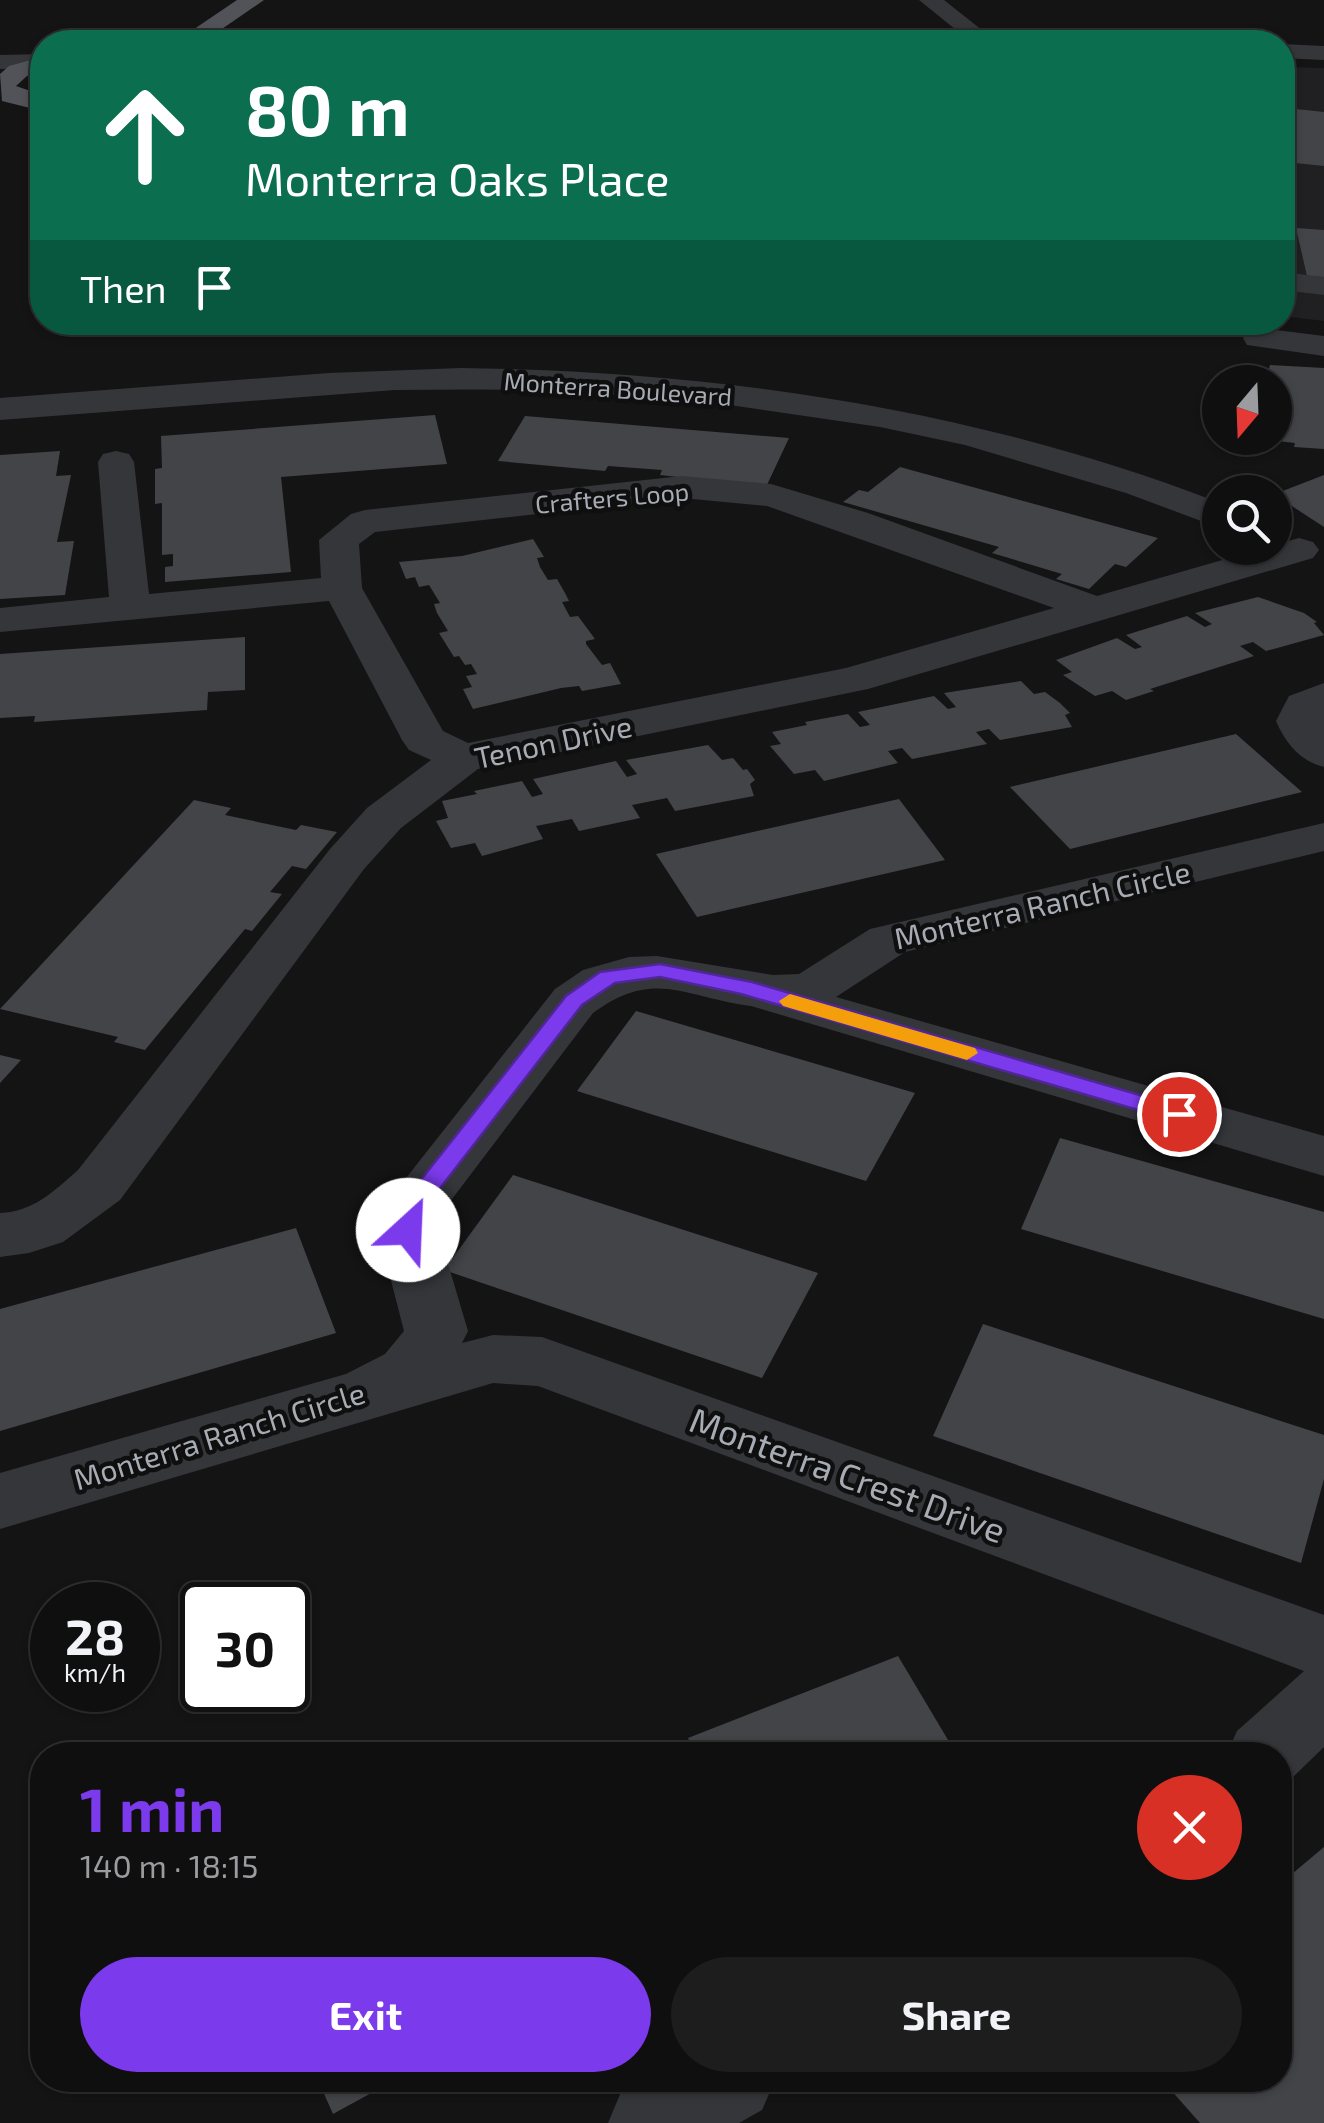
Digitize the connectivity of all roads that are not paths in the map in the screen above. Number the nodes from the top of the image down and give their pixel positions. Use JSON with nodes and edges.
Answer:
{"nodes":[{"id":1,"x":218,"y":0,"type":"edge"},
{"id":2,"x":253,"y":0,"type":"edge"},
{"id":3,"x":930,"y":0,"type":"edge"},
{"id":4,"x":185,"y":30,"type":"edge"},
{"id":5,"x":192,"y":30,"type":"edge"},
{"id":6,"x":970,"y":30,"type":"edge"},
{"id":7,"x":1295,"y":52,"type":"edge"},
{"id":8,"x":1324,"y":53,"type":"edge"},
{"id":9,"x":1295,"y":61,"type":"edge"},
{"id":10,"x":1324,"y":62,"type":"edge"},
{"id":11,"x":30,"y":68,"type":"edge"},
{"id":12,"x":3,"y":93,"type":"edge"},
{"id":13,"x":30,"y":103,"type":"edge"},
{"id":14,"x":1295,"y":283,"type":"edge"},
{"id":15,"x":1324,"y":286,"type":"edge"},
{"id":16,"x":1260,"y":338,"type":"dead end"},
{"id":17,"x":1324,"y":346,"type":"edge"},
{"id":18,"x":0,"y":409,"type":"edge"},
{"id":19,"x":112,"y":411,"type":"junction"},
{"id":20,"x":1202,"y":510,"type":"edge"},
{"id":21,"x":1299,"y":551,"type":"edge"},
{"id":22,"x":342,"y":588,"type":"junction"},
{"id":23,"x":130,"y":605,"type":"junction"},
{"id":24,"x":1099,"y":610,"type":"junction"},
{"id":25,"x":0,"y":620,"type":"edge"},
{"id":26,"x":1324,"y":696,"type":"edge"},
{"id":27,"x":1324,"y":753,"type":"edge"},
{"id":28,"x":464,"y":758,"type":"junction"},
{"id":29,"x":1324,"y":837,"type":"edge"},
{"id":30,"x":744,"y":987,"type":"junction"},
{"id":31,"x":1324,"y":1156,"type":"edge"},
{"id":32,"x":0,"y":1235,"type":"edge"},
{"id":33,"x":366,"y":1394,"type":"junction"},
{"id":34,"x":0,"y":1501,"type":"edge"},
{"id":35,"x":1324,"y":1647,"type":"edge"},
{"id":36,"x":1324,"y":1698,"type":"edge"},
{"id":37,"x":1278,"y":1742,"type":"edge"},
{"id":38,"x":710,"y":2092,"type":"edge"},
{"id":39,"x":652,"y":2123,"type":"edge"}],
"edges":[{"from":1,"to":4,"type":"main road"},
{"from":2,"to":5,"type":"main road"},
{"from":3,"to":6,"type":"street"},
{"from":7,"to":8,"type":"street"},
{"from":9,"to":10,"type":"street"},
{"from":11,"to":12,"type":"main road"},
{"from":12,"to":13,"type":"main road"},
{"from":14,"to":15,"type":"street"},
{"from":16,"to":17,"type":"street"},
{"from":18,"to":19,"type":"street","name":"Monterra Boulevard"},
{"from":19,"to":20,"type":"street","name":"Monterra Boulevard"},
{"from":19,"to":23,"type":"street"},
{"from":21,"to":24,"type":"street","name":"Tenon Drive"},
{"from":22,"to":23,"type":"street"},
{"from":22,"to":24,"type":"street","name":"Crafters Loop"},
{"from":22,"to":28,"type":"street","name":"Crafters Loop"},
{"from":23,"to":25,"type":"street"},
{"from":24,"to":28,"type":"street","name":"Tenon Drive"},
{"from":26,"to":27,"type":"street"},
{"from":28,"to":32,"type":"street","name":"Tenon Drive"},
{"from":29,"to":30,"type":"street","name":"Monterra Ranch Circle"},
{"from":30,"to":31,"type":"street"},
{"from":30,"to":33,"type":"street","name":"Monterra Ranch Circle"},
{"from":33,"to":34,"type":"street","name":"Monterra Ranch Circle"},
{"from":33,"to":35,"type":"street","name":"Monterra Crest Drive"},
{"from":36,"to":37,"type":"street"},
{"from":38,"to":39,"type":"street"}]}
